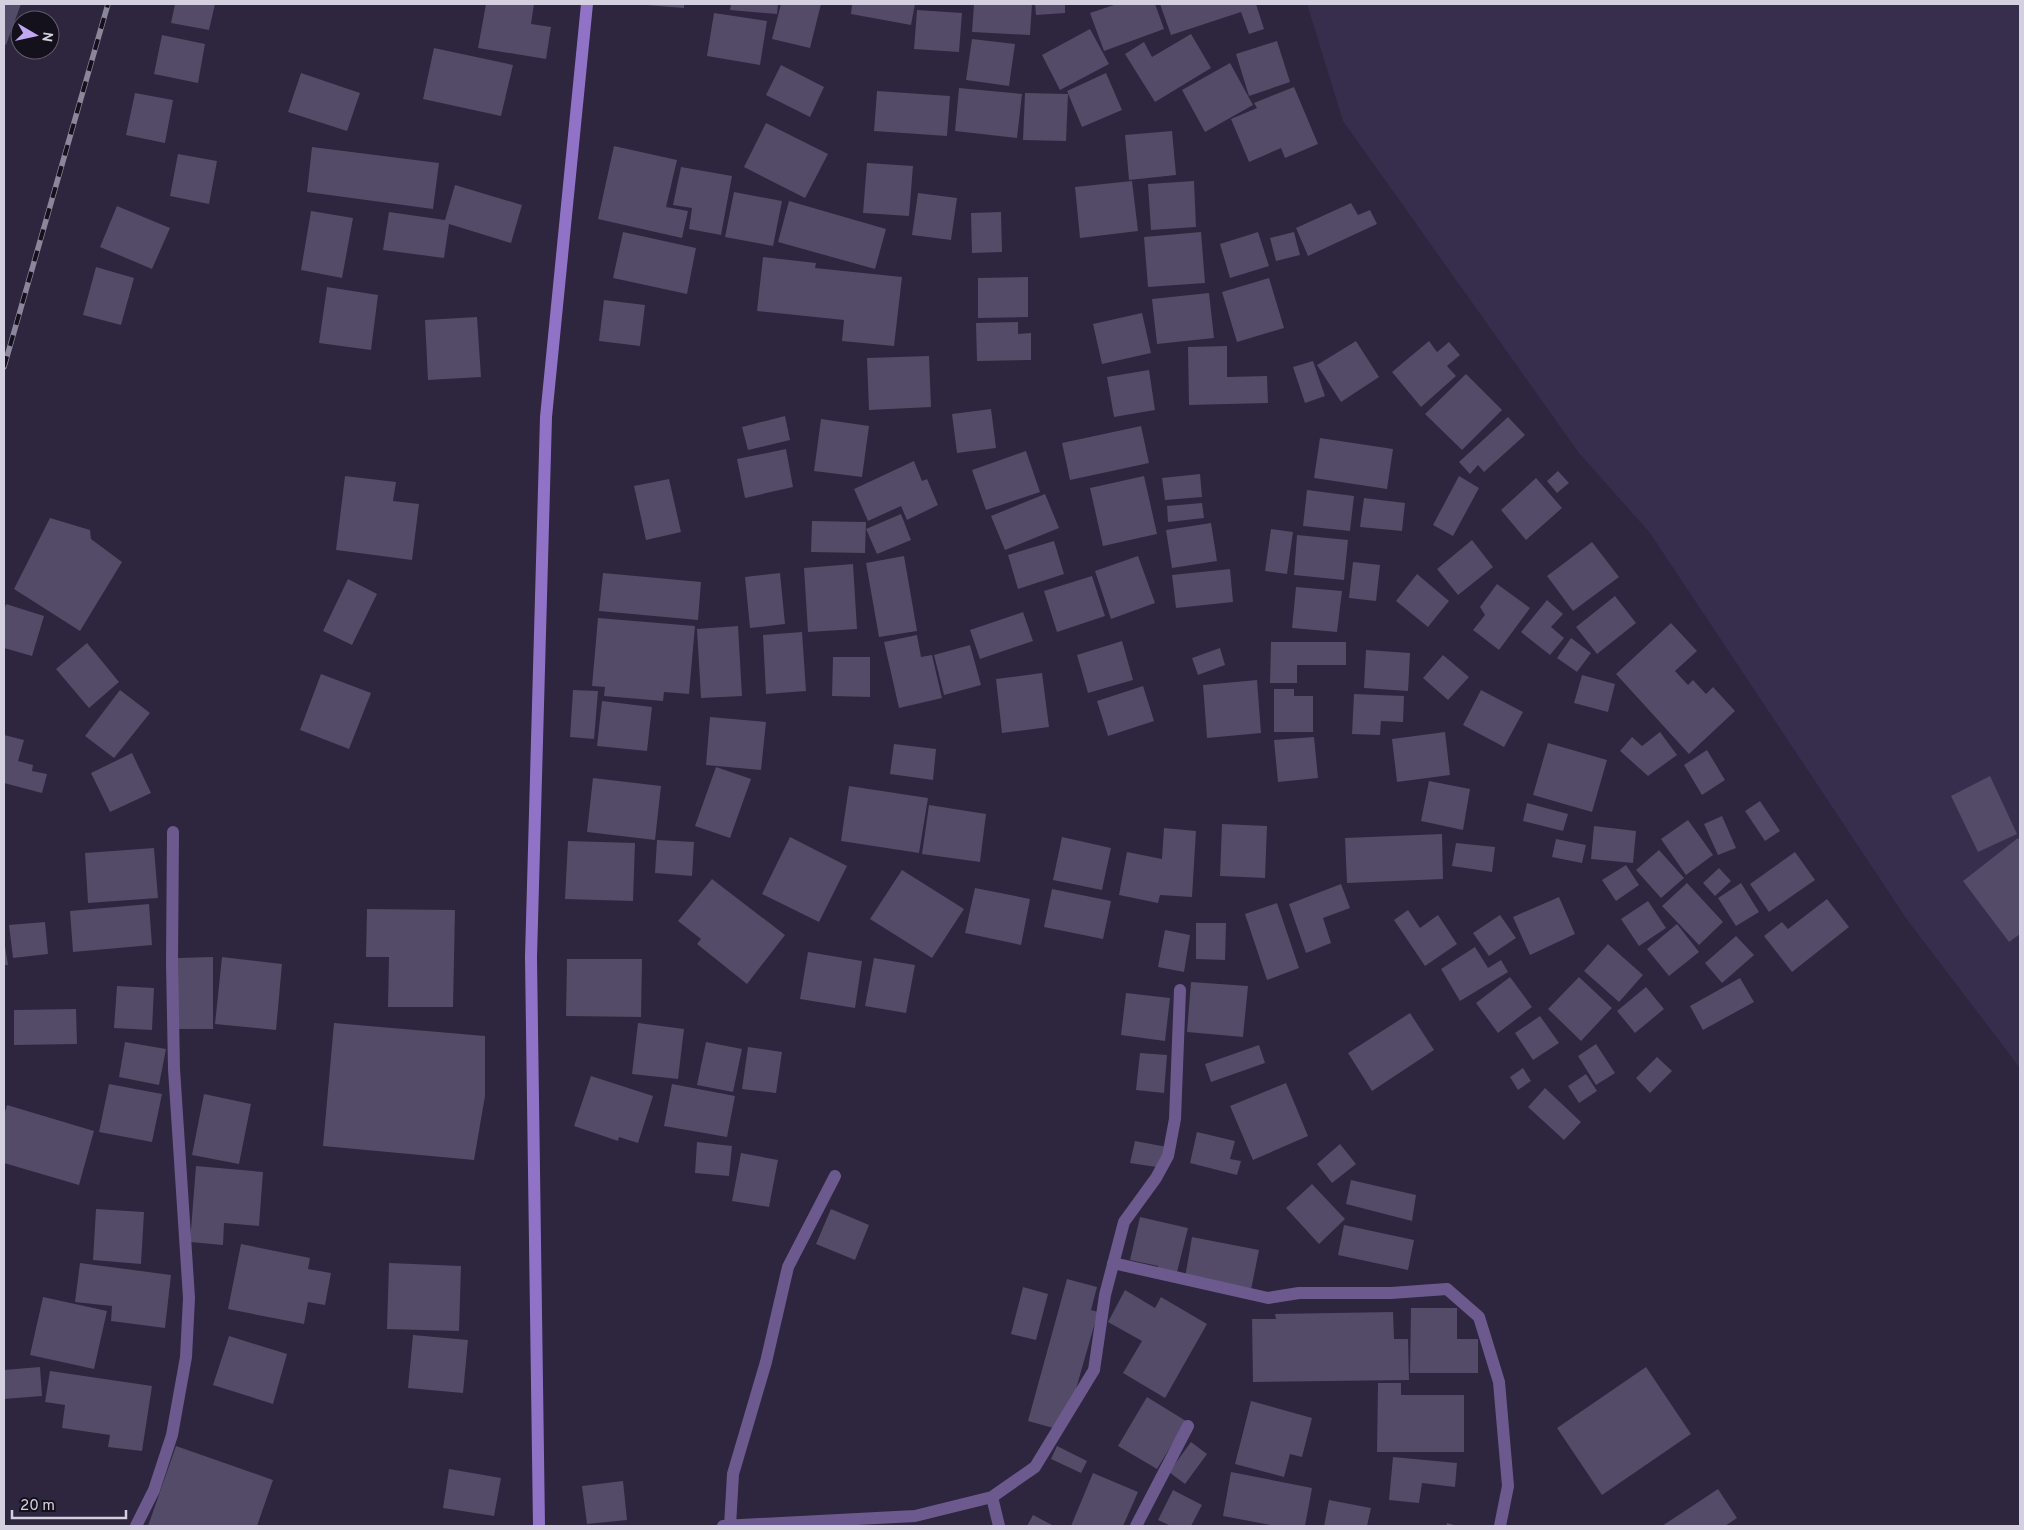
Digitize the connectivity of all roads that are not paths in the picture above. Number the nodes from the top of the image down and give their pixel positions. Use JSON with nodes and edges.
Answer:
{"nodes":[{"id":1,"x":587,"y":4,"type":"edge"},
{"id":2,"x":173,"y":832,"type":"dead end"},
{"id":3,"x":1180,"y":990,"type":"dead end"},
{"id":4,"x":835,"y":1176,"type":"dead end"},
{"id":5,"x":1113,"y":1263,"type":"junction"},
{"id":6,"x":1188,"y":1426,"type":"dead end"},
{"id":7,"x":992,"y":1497,"type":"junction"},
{"id":8,"x":136,"y":1526,"type":"edge"},
{"id":9,"x":540,"y":1526,"type":"edge"},
{"id":10,"x":723,"y":1526,"type":"edge"},
{"id":11,"x":730,"y":1526,"type":"edge"},
{"id":12,"x":999,"y":1526,"type":"edge"},
{"id":13,"x":1136,"y":1526,"type":"edge"},
{"id":14,"x":1500,"y":1526,"type":"edge"}],
"edges":[{"from":1,"to":9,"type":"street"},
{"from":2,"to":8,"type":"street"},
{"from":3,"to":5,"type":"street"},
{"from":4,"to":11,"type":"street"},
{"from":5,"to":7,"type":"street"},
{"from":5,"to":14,"type":"street"},
{"from":6,"to":13,"type":"street"},
{"from":7,"to":11,"type":"street"},
{"from":7,"to":12,"type":"street"},
{"from":10,"to":11,"type":"street"}]}
